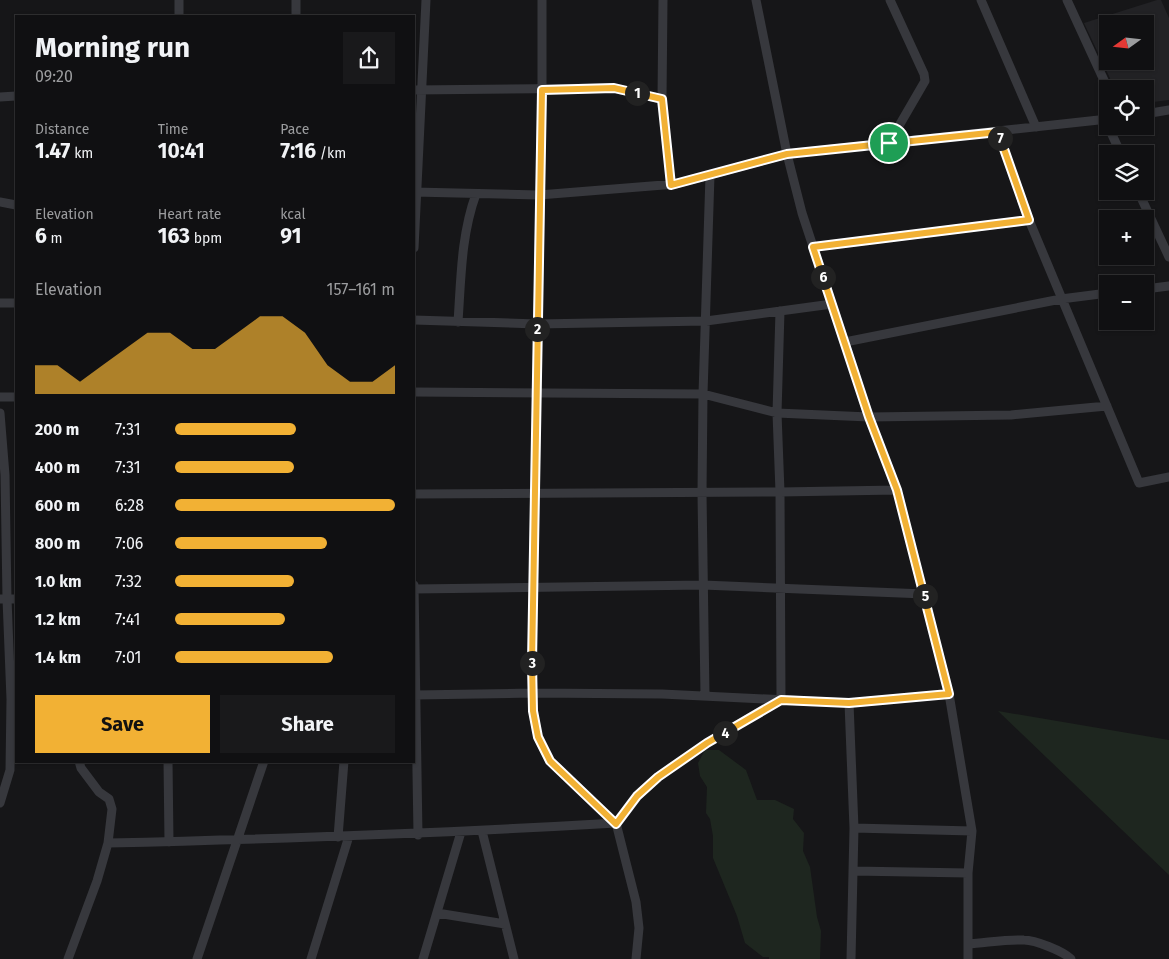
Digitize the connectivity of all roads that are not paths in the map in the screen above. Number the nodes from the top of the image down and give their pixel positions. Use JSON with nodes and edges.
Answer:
{"nodes":[{"id":1,"x":179,"y":0,"type":"edge"},
{"id":2,"x":296,"y":0,"type":"edge"},
{"id":3,"x":426,"y":0,"type":"edge"},
{"id":4,"x":542,"y":0,"type":"edge"},
{"id":5,"x":663,"y":0,"type":"edge"},
{"id":6,"x":756,"y":0,"type":"edge"},
{"id":7,"x":890,"y":0,"type":"edge"},
{"id":8,"x":981,"y":0,"type":"edge"},
{"id":9,"x":1067,"y":0,"type":"edge"},
{"id":10,"x":179,"y":15,"type":"edge"},
{"id":11,"x":296,"y":15,"type":"edge"},
{"id":12,"x":1104,"y":80,"type":"edge"},
{"id":13,"x":418,"y":90,"type":"edge"},
{"id":14,"x":542,"y":90,"type":"junction"},
{"id":15,"x":15,"y":96,"type":"edge"},
{"id":16,"x":0,"y":98,"type":"edge"},
{"id":17,"x":662,"y":99,"type":"junction"},
{"id":18,"x":1169,"y":110,"type":"edge"},
{"id":19,"x":1154,"y":112,"type":"edge"},
{"id":20,"x":1099,"y":122,"type":"edge"},
{"id":21,"x":1036,"y":126,"type":"junction"},
{"id":22,"x":998,"y":132,"type":"junction"},
{"id":23,"x":889,"y":143,"type":"junction"},
{"id":24,"x":787,"y":154,"type":"junction"},
{"id":25,"x":710,"y":175,"type":"junction"},
{"id":26,"x":671,"y":185,"type":"junction"},
{"id":27,"x":415,"y":192,"type":"edge"},
{"id":28,"x":476,"y":194,"type":"junction"},
{"id":29,"x":539,"y":195,"type":"junction"},
{"id":30,"x":1142,"y":200,"type":"edge"},
{"id":31,"x":0,"y":202,"type":"edge"},
{"id":32,"x":15,"y":205,"type":"edge"},
{"id":33,"x":1029,"y":220,"type":"junction"},
{"id":34,"x":813,"y":247,"type":"junction"},
{"id":35,"x":1169,"y":257,"type":"edge"},
{"id":36,"x":1169,"y":286,"type":"edge"},
{"id":37,"x":1154,"y":288,"type":"edge"},
{"id":38,"x":1099,"y":295,"type":"edge"},
{"id":39,"x":1061,"y":299,"type":"junction"},
{"id":40,"x":0,"y":303,"type":"edge"},
{"id":41,"x":15,"y":303,"type":"edge"},
{"id":42,"x":832,"y":304,"type":"junction"},
{"id":43,"x":780,"y":311,"type":"junction"},
{"id":44,"x":415,"y":320,"type":"edge"},
{"id":45,"x":706,"y":321,"type":"junction"},
{"id":46,"x":458,"y":322,"type":"junction"},
{"id":47,"x":537,"y":324,"type":"junction"},
{"id":48,"x":844,"y":342,"type":"junction"},
{"id":49,"x":415,"y":392,"type":"edge"},
{"id":50,"x":536,"y":392,"type":"junction"},
{"id":51,"x":703,"y":394,"type":"junction"},
{"id":52,"x":0,"y":397,"type":"edge"},
{"id":53,"x":15,"y":397,"type":"edge"},
{"id":54,"x":1107,"y":406,"type":"junction"},
{"id":55,"x":0,"y":413,"type":"edge"},
{"id":56,"x":778,"y":413,"type":"junction"},
{"id":57,"x":869,"y":417,"type":"junction"},
{"id":58,"x":1169,"y":476,"type":"edge"},
{"id":59,"x":897,"y":490,"type":"junction"},
{"id":60,"x":780,"y":492,"type":"junction"},
{"id":61,"x":535,"y":493,"type":"junction"},
{"id":62,"x":702,"y":493,"type":"junction"},
{"id":63,"x":415,"y":494,"type":"edge"},
{"id":64,"x":3,"y":495,"type":"edge"},
{"id":65,"x":703,"y":585,"type":"junction"},
{"id":66,"x":534,"y":586,"type":"junction"},
{"id":67,"x":415,"y":589,"type":"edge"},
{"id":68,"x":780,"y":589,"type":"junction"},
{"id":69,"x":924,"y":594,"type":"junction"},
{"id":70,"x":8,"y":599,"type":"edge"},
{"id":71,"x":532,"y":693,"type":"junction"},
{"id":72,"x":949,"y":694,"type":"junction"},
{"id":73,"x":415,"y":695,"type":"joint"},
{"id":74,"x":705,"y":696,"type":"junction"},
{"id":75,"x":14,"y":699,"type":"edge"},
{"id":76,"x":781,"y":700,"type":"junction"},
{"id":77,"x":849,"y":703,"type":"junction"},
{"id":78,"x":80,"y":763,"type":"edge"},
{"id":79,"x":168,"y":763,"type":"edge"},
{"id":80,"x":263,"y":763,"type":"edge"},
{"id":81,"x":344,"y":763,"type":"edge"},
{"id":82,"x":0,"y":803,"type":"edge"},
{"id":83,"x":616,"y":824,"type":"junction"},
{"id":84,"x":854,"y":828,"type":"junction"},
{"id":85,"x":482,"y":831,"type":"junction"},
{"id":86,"x":972,"y":831,"type":"junction"},
{"id":87,"x":462,"y":832,"type":"junction"},
{"id":88,"x":418,"y":834,"type":"junction"},
{"id":89,"x":349,"y":836,"type":"junction"},
{"id":90,"x":338,"y":837,"type":"junction"},
{"id":91,"x":238,"y":841,"type":"junction"},
{"id":92,"x":169,"y":842,"type":"junction"},
{"id":93,"x":108,"y":843,"type":"junction"},
{"id":94,"x":853,"y":871,"type":"junction"},
{"id":95,"x":968,"y":874,"type":"junction"},
{"id":96,"x":437,"y":913,"type":"junction"},
{"id":97,"x":505,"y":924,"type":"junction"},
{"id":98,"x":968,"y":944,"type":"junction"},
{"id":99,"x":68,"y":959,"type":"edge"},
{"id":100,"x":197,"y":959,"type":"edge"},
{"id":101,"x":311,"y":959,"type":"edge"},
{"id":102,"x":423,"y":959,"type":"edge"},
{"id":103,"x":514,"y":959,"type":"edge"},
{"id":104,"x":636,"y":959,"type":"edge"},
{"id":105,"x":851,"y":959,"type":"edge"},
{"id":106,"x":968,"y":959,"type":"edge"},
{"id":107,"x":1070,"y":959,"type":"edge"}],
"edges":[{"from":1,"to":10,"type":"street"},
{"from":2,"to":11,"type":"street"},
{"from":3,"to":13,"type":"street"},
{"from":4,"to":14,"type":"street"},
{"from":5,"to":17,"type":"street"},
{"from":6,"to":24,"type":"street"},
{"from":7,"to":23,"type":"street"},
{"from":8,"to":21,"type":"street"},
{"from":9,"to":12,"type":"street"},
{"from":13,"to":14,"type":"street"},
{"from":13,"to":27,"type":"street"},
{"from":14,"to":17,"type":"street"},
{"from":14,"to":29,"type":"street"},
{"from":15,"to":16,"type":"street"},
{"from":17,"to":26,"type":"street"},
{"from":18,"to":19,"type":"street"},
{"from":20,"to":21,"type":"street"},
{"from":21,"to":22,"type":"street"},
{"from":22,"to":23,"type":"street"},
{"from":22,"to":33,"type":"street"},
{"from":23,"to":24,"type":"street"},
{"from":24,"to":25,"type":"street"},
{"from":24,"to":34,"type":"street"},
{"from":25,"to":26,"type":"street"},
{"from":25,"to":45,"type":"street"},
{"from":26,"to":29,"type":"street"},
{"from":27,"to":28,"type":"street"},
{"from":28,"to":29,"type":"street"},
{"from":28,"to":46,"type":"street"},
{"from":29,"to":47,"type":"street"},
{"from":30,"to":35,"type":"street"},
{"from":31,"to":32,"type":"street"},
{"from":33,"to":34,"type":"street"},
{"from":33,"to":39,"type":"street"},
{"from":34,"to":42,"type":"street"},
{"from":36,"to":37,"type":"street"},
{"from":38,"to":39,"type":"street"},
{"from":39,"to":48,"type":"street"},
{"from":39,"to":54,"type":"street"},
{"from":40,"to":41,"type":"street"},
{"from":42,"to":43,"type":"street"},
{"from":42,"to":48,"type":"street"},
{"from":43,"to":45,"type":"street"},
{"from":43,"to":56,"type":"street"},
{"from":44,"to":46,"type":"street"},
{"from":45,"to":47,"type":"street"},
{"from":45,"to":51,"type":"street"},
{"from":46,"to":47,"type":"street"},
{"from":47,"to":50,"type":"street"},
{"from":48,"to":57,"type":"street"},
{"from":49,"to":50,"type":"street"},
{"from":50,"to":51,"type":"street"},
{"from":50,"to":61,"type":"street"},
{"from":51,"to":56,"type":"street"},
{"from":51,"to":62,"type":"street"},
{"from":52,"to":53,"type":"street"},
{"from":54,"to":57,"type":"street"},
{"from":54,"to":58,"type":"street"},
{"from":55,"to":64,"type":"street"},
{"from":56,"to":57,"type":"street"},
{"from":56,"to":60,"type":"street"},
{"from":57,"to":59,"type":"street"},
{"from":59,"to":60,"type":"street"},
{"from":59,"to":69,"type":"street"},
{"from":60,"to":62,"type":"street"},
{"from":60,"to":68,"type":"street"},
{"from":61,"to":62,"type":"street"},
{"from":61,"to":63,"type":"street"},
{"from":61,"to":66,"type":"street"},
{"from":62,"to":65,"type":"street"},
{"from":64,"to":70,"type":"street"},
{"from":65,"to":66,"type":"street"},
{"from":65,"to":68,"type":"street"},
{"from":65,"to":74,"type":"street"},
{"from":66,"to":67,"type":"street"},
{"from":66,"to":71,"type":"street"},
{"from":68,"to":69,"type":"street"},
{"from":68,"to":76,"type":"street"},
{"from":69,"to":72,"type":"street"},
{"from":70,"to":75,"type":"street"},
{"from":71,"to":73,"type":"street"},
{"from":71,"to":74,"type":"street"},
{"from":71,"to":83,"type":"street"},
{"from":72,"to":77,"type":"street"},
{"from":72,"to":86,"type":"street"},
{"from":73,"to":88,"type":"street"},
{"from":74,"to":76,"type":"street"},
{"from":75,"to":82,"type":"street"},
{"from":76,"to":77,"type":"street"},
{"from":76,"to":83,"type":"street"},
{"from":77,"to":84,"type":"street"},
{"from":78,"to":93,"type":"street"},
{"from":79,"to":92,"type":"street"},
{"from":80,"to":91,"type":"street"},
{"from":81,"to":90,"type":"street"},
{"from":83,"to":85,"type":"street"},
{"from":83,"to":104,"type":"street"},
{"from":84,"to":86,"type":"street"},
{"from":84,"to":94,"type":"street"},
{"from":85,"to":87,"type":"street"},
{"from":85,"to":97,"type":"street"},
{"from":86,"to":95,"type":"street"},
{"from":87,"to":88,"type":"street"},
{"from":87,"to":96,"type":"street"},
{"from":88,"to":89,"type":"street"},
{"from":89,"to":90,"type":"street"},
{"from":89,"to":101,"type":"street"},
{"from":90,"to":91,"type":"street"},
{"from":91,"to":92,"type":"street"},
{"from":91,"to":100,"type":"street"},
{"from":92,"to":93,"type":"street"},
{"from":93,"to":99,"type":"street"},
{"from":94,"to":95,"type":"street"},
{"from":94,"to":105,"type":"street"},
{"from":95,"to":98,"type":"street"},
{"from":96,"to":97,"type":"street"},
{"from":96,"to":102,"type":"street"},
{"from":97,"to":103,"type":"street"},
{"from":98,"to":106,"type":"street"},
{"from":98,"to":107,"type":"street"}]}
